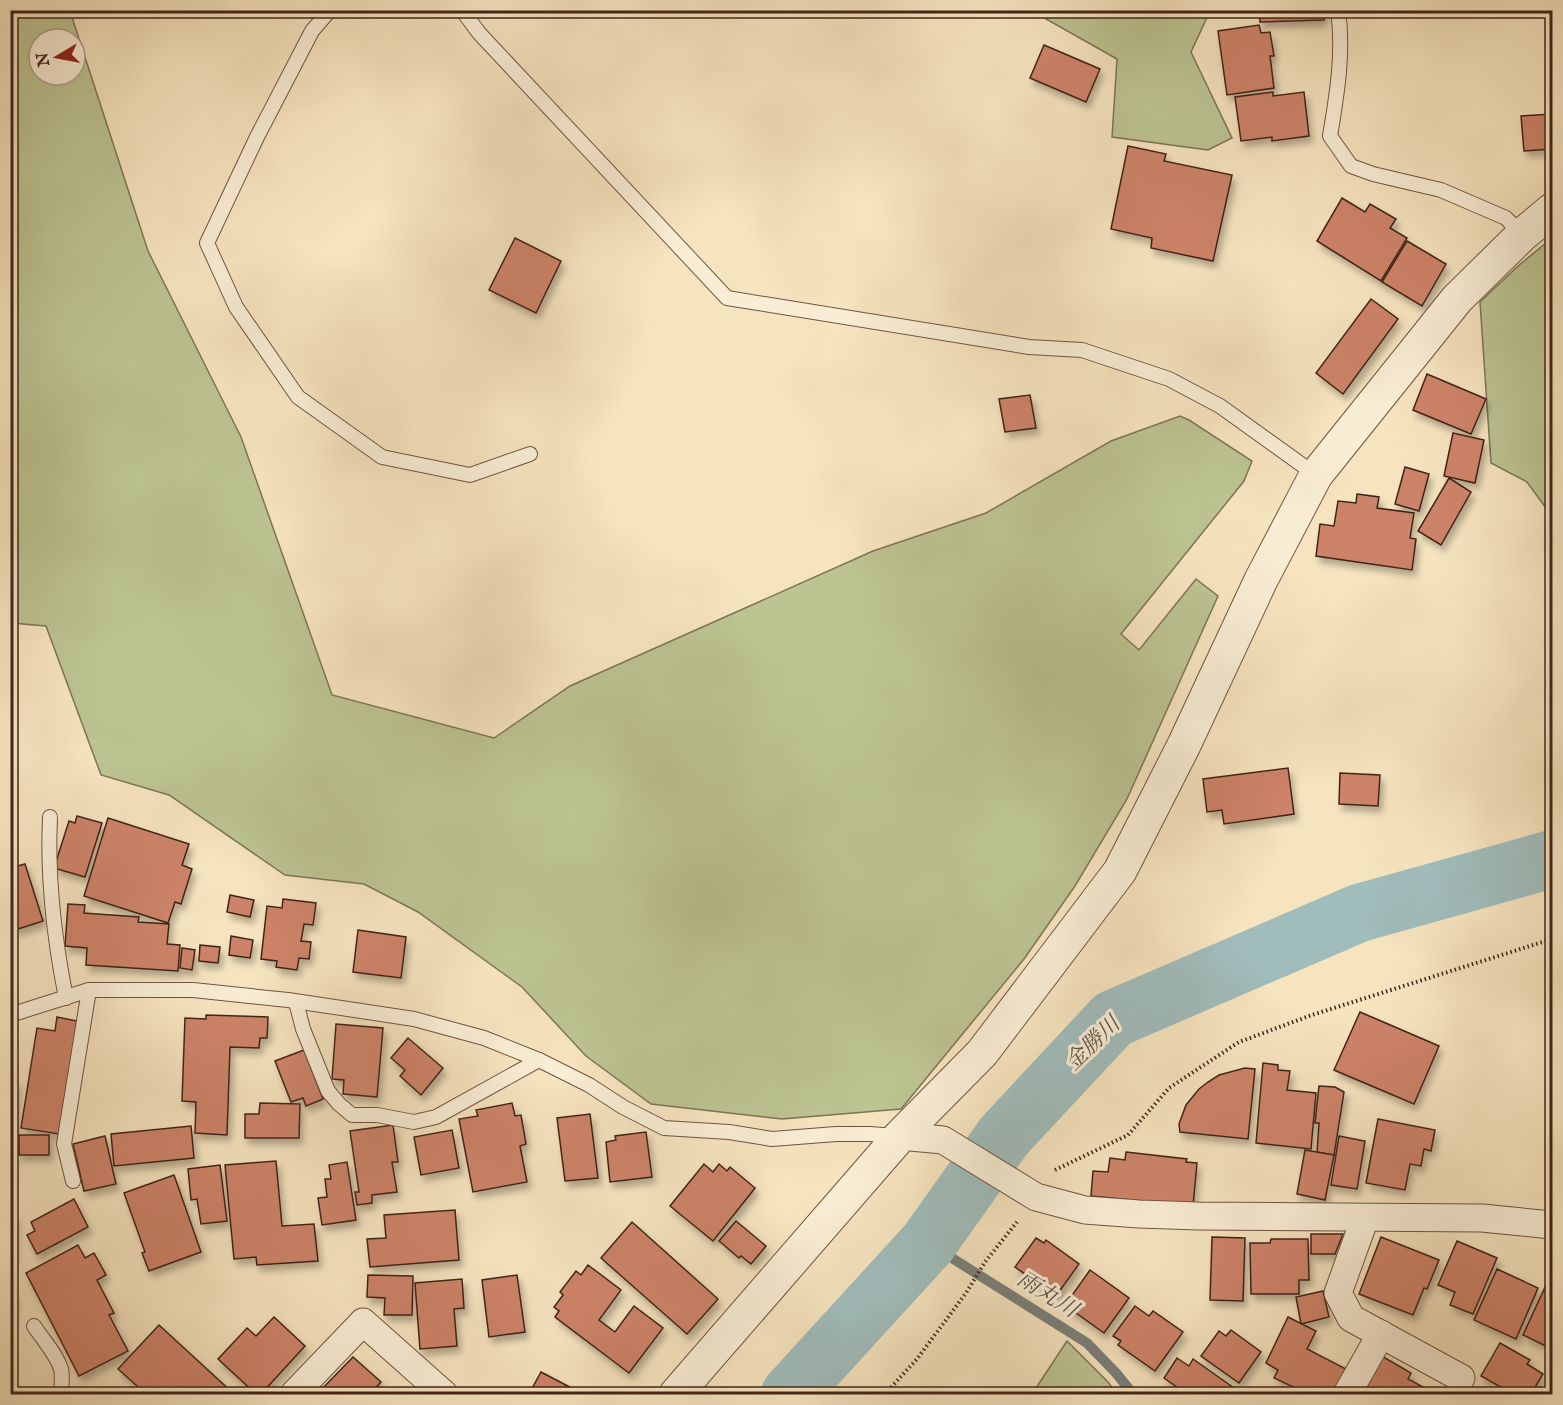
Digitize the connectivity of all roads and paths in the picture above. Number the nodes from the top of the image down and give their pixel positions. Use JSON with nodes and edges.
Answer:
{"nodes":[{"id":1,"x":330,"y":10,"type":"edge"},
{"id":2,"x":462,"y":10,"type":"edge"},
{"id":3,"x":1338,"y":10,"type":"edge"},
{"id":4,"x":1552,"y":210,"type":"edge"},
{"id":5,"x":1522,"y":236,"type":"junction"},
{"id":6,"x":530,"y":454,"type":"dead end"},
{"id":7,"x":1316,"y":475,"type":"junction"},
{"id":8,"x":50,"y":817,"type":"dead end"},
{"id":9,"x":1552,"y":939,"type":"edge"},
{"id":10,"x":89,"y":990,"type":"junction"},
{"id":11,"x":66,"y":998,"type":"junction"},
{"id":12,"x":296,"y":1002,"type":"junction"},
{"id":13,"x":10,"y":1016,"type":"edge"},
{"id":14,"x":539,"y":1060,"type":"junction"},
{"id":15,"x":900,"y":1136,"type":"junction"},
{"id":16,"x":1056,"y":1169,"type":"dead end"},
{"id":17,"x":73,"y":1181,"type":"dead end"},
{"id":18,"x":1365,"y":1218,"type":"junction"},
{"id":19,"x":1552,"y":1225,"type":"edge"},
{"id":20,"x":985,"y":1262,"type":"dead end"},
{"id":21,"x":34,"y":1326,"type":"dead end"},
{"id":22,"x":1381,"y":1334,"type":"junction"},
{"id":23,"x":1461,"y":1378,"type":"dead end"},
{"id":24,"x":61,"y":1395,"type":"edge"},
{"id":25,"x":294,"y":1395,"type":"edge"},
{"id":26,"x":444,"y":1395,"type":"edge"},
{"id":27,"x":676,"y":1395,"type":"edge"},
{"id":28,"x":885,"y":1395,"type":"edge"},
{"id":29,"x":1347,"y":1395,"type":"edge"}],
"edges":[{"from":1,"to":6,"type":"lane"},
{"from":2,"to":7,"type":"lane"},
{"from":3,"to":5,"type":"lane"},
{"from":4,"to":5,"type":"street"},
{"from":5,"to":7,"type":"street"},
{"from":7,"to":15,"type":"street"},
{"from":8,"to":11,"type":"lane"},
{"from":9,"to":16,"type":"path"},
{"from":10,"to":11,"type":"lane"},
{"from":10,"to":12,"type":"lane"},
{"from":10,"to":17,"type":"lane"},
{"from":11,"to":13,"type":"lane"},
{"from":12,"to":14,"type":"lane"},
{"from":12,"to":14,"type":"lane"},
{"from":14,"to":15,"type":"lane"},
{"from":15,"to":18,"type":"street"},
{"from":15,"to":27,"type":"street"},
{"from":18,"to":19,"type":"street"},
{"from":18,"to":22,"type":"street"},
{"from":20,"to":28,"type":"path"},
{"from":21,"to":24,"type":"lane"},
{"from":22,"to":23,"type":"street"},
{"from":22,"to":29,"type":"street"},
{"from":25,"to":26,"type":"street"}]}
